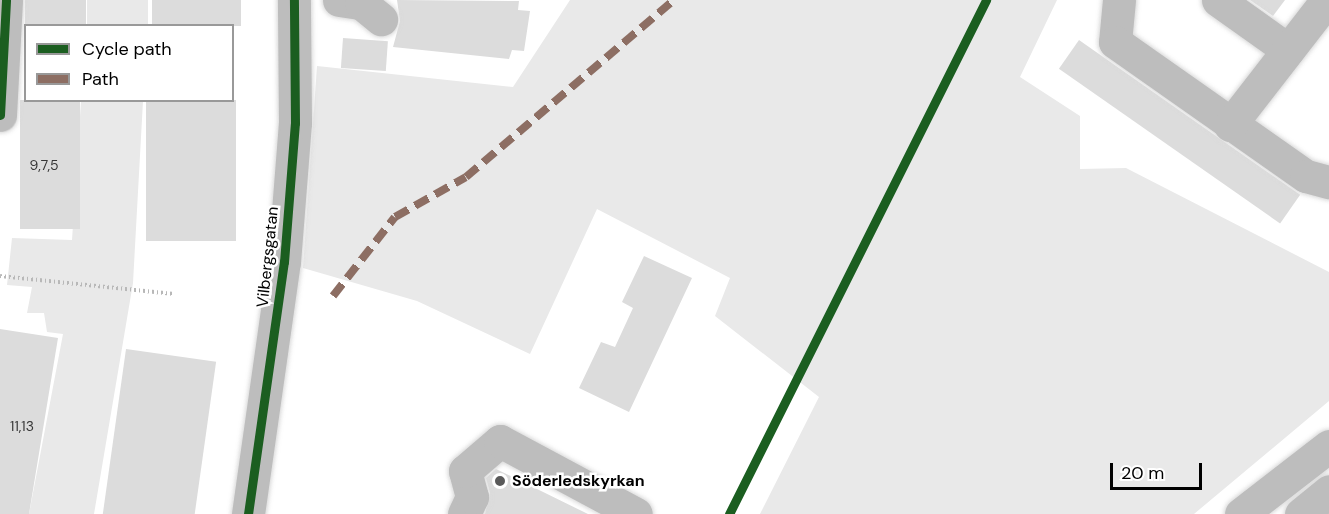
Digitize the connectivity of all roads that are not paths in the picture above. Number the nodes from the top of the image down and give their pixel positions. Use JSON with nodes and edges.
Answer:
{"nodes":[{"id":1,"x":6,"y":0,"type":"edge"},
{"id":2,"x":294,"y":0,"type":"edge"},
{"id":3,"x":339,"y":0,"type":"edge"},
{"id":4,"x":1119,"y":0,"type":"edge"},
{"id":5,"x":1218,"y":0,"type":"edge"},
{"id":6,"x":1327,"y":0,"type":"edge"},
{"id":7,"x":381,"y":19,"type":"dead end"},
{"id":8,"x":1288,"y":50,"type":"junction"},
{"id":9,"x":0,"y":116,"type":"edge"},
{"id":10,"x":1230,"y":124,"type":"junction"},
{"id":11,"x":1329,"y":182,"type":"edge"},
{"id":12,"x":1329,"y":446,"type":"edge"},
{"id":13,"x":1329,"y":491,"type":"edge"},
{"id":14,"x":248,"y":514,"type":"edge"},
{"id":15,"x":464,"y":514,"type":"edge"},
{"id":16,"x":636,"y":514,"type":"edge"},
{"id":17,"x":1241,"y":514,"type":"edge"},
{"id":18,"x":1301,"y":514,"type":"edge"}],
"edges":[{"from":1,"to":9,"type":"main road"},
{"from":2,"to":14,"type":"main road","name":"Vilbergsgatan"},
{"from":3,"to":7,"type":"main road"},
{"from":4,"to":10,"type":"main road"},
{"from":5,"to":8,"type":"main road"},
{"from":6,"to":8,"type":"main road"},
{"from":8,"to":10,"type":"main road"},
{"from":10,"to":11,"type":"main road"},
{"from":12,"to":17,"type":"main road"},
{"from":13,"to":18,"type":"main road"},
{"from":15,"to":16,"type":"main road"}]}
